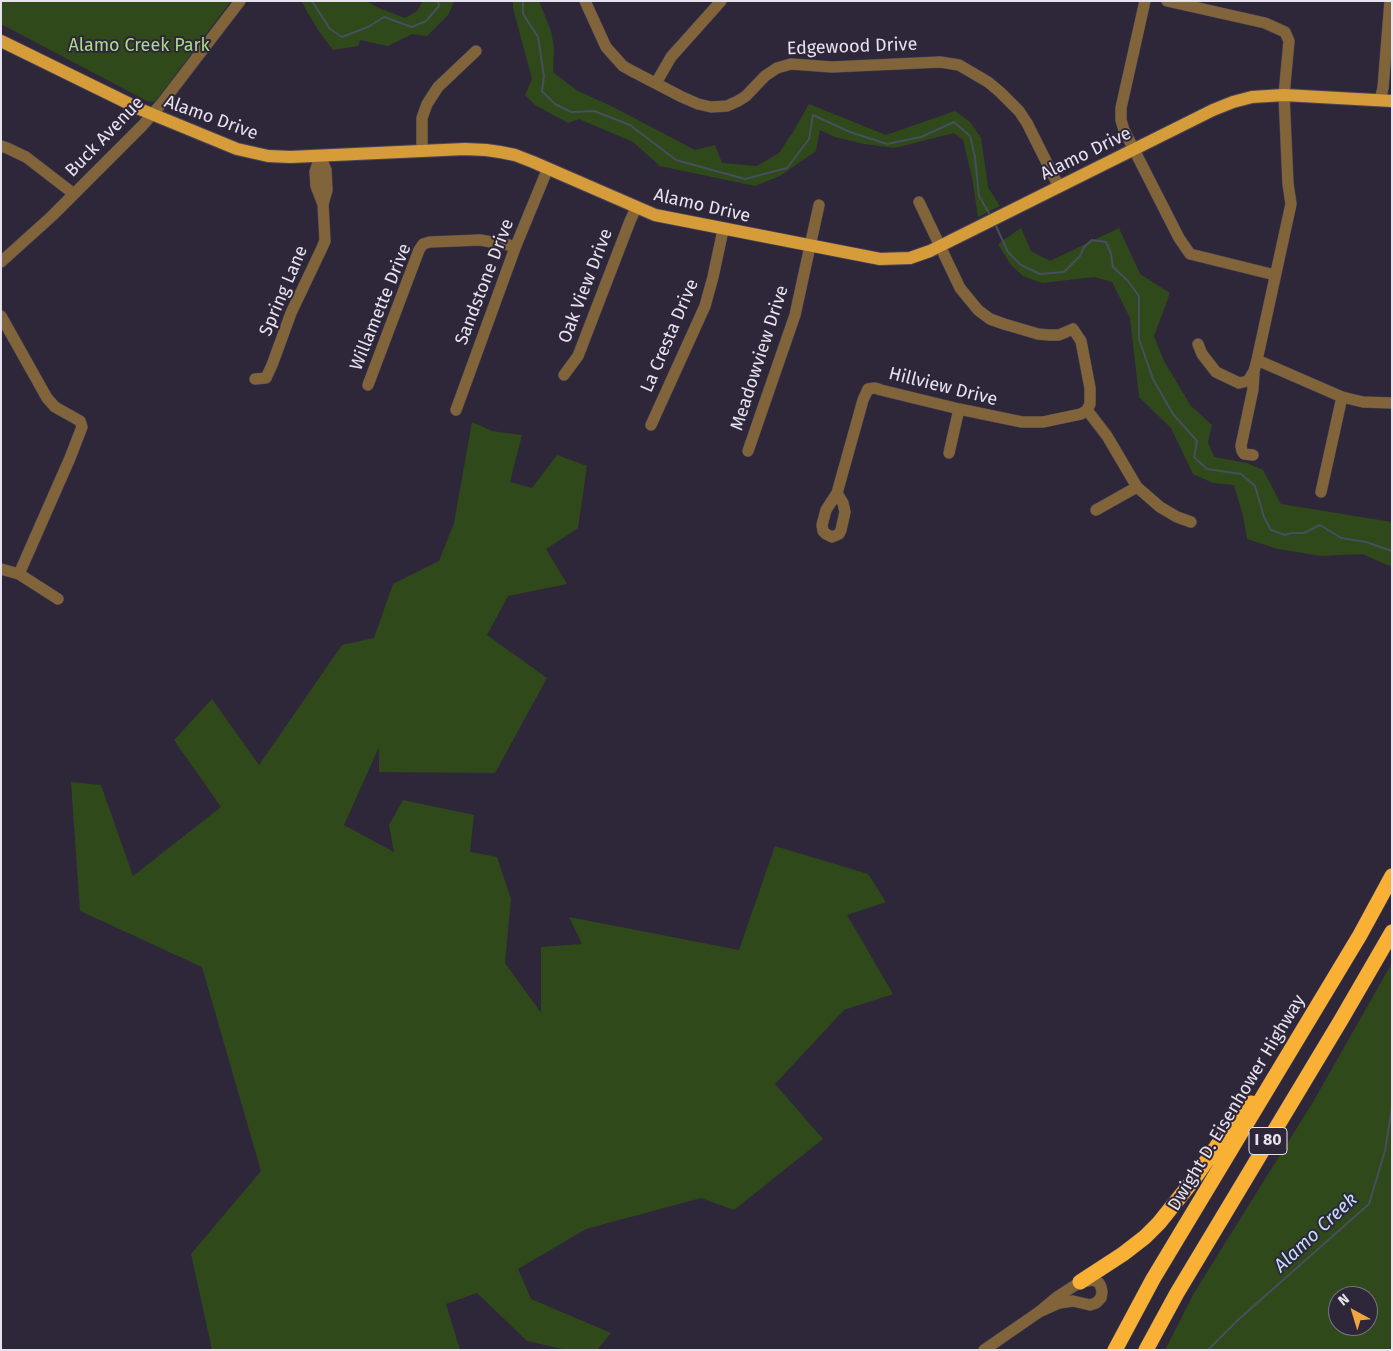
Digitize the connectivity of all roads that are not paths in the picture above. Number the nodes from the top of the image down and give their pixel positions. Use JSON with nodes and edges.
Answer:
{"nodes":[{"id":1,"x":240,"y":1,"type":"edge"},
{"id":2,"x":585,"y":1,"type":"edge"},
{"id":3,"x":721,"y":1,"type":"edge"},
{"id":4,"x":1145,"y":1,"type":"edge"},
{"id":5,"x":1167,"y":1,"type":"edge"},
{"id":6,"x":1390,"y":1,"type":"edge"},
{"id":7,"x":1,"y":41,"type":"edge"},
{"id":8,"x":476,"y":52,"type":"dead end"},
{"id":9,"x":656,"y":84,"type":"junction"},
{"id":10,"x":1284,"y":95,"type":"junction"},
{"id":11,"x":1386,"y":100,"type":"edge"},
{"id":12,"x":152,"y":114,"type":"junction"},
{"id":13,"x":1,"y":146,"type":"edge"},
{"id":14,"x":1134,"y":150,"type":"junction"},
{"id":15,"x":422,"y":151,"type":"junction"},
{"id":16,"x":320,"y":156,"type":"junction"},
{"id":17,"x":548,"y":168,"type":"junction"},
{"id":18,"x":1059,"y":187,"type":"junction"},
{"id":19,"x":74,"y":194,"type":"junction"},
{"id":20,"x":919,"y":202,"type":"dead end"},
{"id":21,"x":819,"y":205,"type":"dead end"},
{"id":22,"x":636,"y":208,"type":"junction"},
{"id":23,"x":723,"y":230,"type":"junction"},
{"id":24,"x":810,"y":246,"type":"junction"},
{"id":25,"x":940,"y":246,"type":"junction"},
{"id":26,"x":515,"y":248,"type":"junction"},
{"id":27,"x":1,"y":262,"type":"edge"},
{"id":28,"x":1275,"y":275,"type":"junction"},
{"id":29,"x":1,"y":316,"type":"edge"},
{"id":30,"x":1198,"y":344,"type":"dead end"},
{"id":31,"x":1255,"y":366,"type":"junction"},
{"id":32,"x":564,"y":375,"type":"dead end"},
{"id":33,"x":256,"y":379,"type":"dead end"},
{"id":34,"x":368,"y":385,"type":"dead end"},
{"id":35,"x":1342,"y":397,"type":"junction"},
{"id":36,"x":1392,"y":403,"type":"edge"},
{"id":37,"x":959,"y":409,"type":"junction"},
{"id":38,"x":456,"y":410,"type":"dead end"},
{"id":39,"x":1087,"y":410,"type":"junction"},
{"id":40,"x":651,"y":425,"type":"dead end"},
{"id":41,"x":748,"y":451,"type":"dead end"},
{"id":42,"x":948,"y":453,"type":"dead end"},
{"id":43,"x":1253,"y":455,"type":"dead end"},
{"id":44,"x":1138,"y":486,"type":"junction"},
{"id":45,"x":1321,"y":492,"type":"dead end"},
{"id":46,"x":837,"y":493,"type":"dead end"},
{"id":47,"x":1096,"y":510,"type":"dead end"},
{"id":48,"x":1191,"y":522,"type":"dead end"},
{"id":49,"x":1,"y":569,"type":"edge"},
{"id":50,"x":19,"y":574,"type":"junction"},
{"id":51,"x":58,"y":599,"type":"dead end"},
{"id":52,"x":1392,"y":876,"type":"edge"},
{"id":53,"x":1392,"y":932,"type":"edge"},
{"id":54,"x":1274,"y":1078,"type":"junction"},
{"id":55,"x":1080,"y":1282,"type":"junction"},
{"id":56,"x":1039,"y":1312,"type":"junction"},
{"id":57,"x":984,"y":1350,"type":"edge"},
{"id":58,"x":1115,"y":1350,"type":"edge"},
{"id":59,"x":1146,"y":1350,"type":"edge"}],
"edges":[{"from":1,"to":12,"type":"street","name":"Buck Avenue"},
{"from":2,"to":9,"type":"street","name":"Edgewood Drive"},
{"from":3,"to":9,"type":"street"},
{"from":4,"to":14,"type":"street"},
{"from":5,"to":10,"type":"street"},
{"from":6,"to":11,"type":"street"},
{"from":7,"to":12,"type":"main road","name":"Alamo Drive"},
{"from":8,"to":15,"type":"street"},
{"from":9,"to":18,"type":"street","name":"Edgewood Drive"},
{"from":10,"to":11,"type":"main road","name":"Alamo Drive"},
{"from":10,"to":14,"type":"main road","name":"Alamo Drive"},
{"from":10,"to":28,"type":"street"},
{"from":12,"to":16,"type":"main road","name":"Alamo Drive"},
{"from":12,"to":19,"type":"street","name":"Buck Avenue"},
{"from":13,"to":19,"type":"street"},
{"from":14,"to":18,"type":"main road","name":"Alamo Drive"},
{"from":14,"to":28,"type":"street"},
{"from":15,"to":16,"type":"main road","name":"Alamo Drive"},
{"from":15,"to":17,"type":"main road","name":"Alamo Drive"},
{"from":16,"to":33,"type":"street","name":"Spring Lane"},
{"from":17,"to":22,"type":"main road","name":"Alamo Drive"},
{"from":17,"to":26,"type":"street","name":"Sandstone Drive"},
{"from":18,"to":25,"type":"main road","name":"Alamo Drive"},
{"from":19,"to":27,"type":"street","name":"Buck Avenue"},
{"from":20,"to":25,"type":"street"},
{"from":21,"to":24,"type":"street","name":"Meadowview Drive"},
{"from":22,"to":23,"type":"main road","name":"Alamo Drive"},
{"from":22,"to":32,"type":"street","name":"Oak View Drive"},
{"from":23,"to":24,"type":"main road","name":"Alamo Drive"},
{"from":23,"to":40,"type":"street","name":"La Cresta Drive"},
{"from":24,"to":25,"type":"main road","name":"Alamo Drive"},
{"from":24,"to":41,"type":"street","name":"Meadowview Drive"},
{"from":25,"to":39,"type":"street"},
{"from":26,"to":34,"type":"street","name":"Willamette Drive"},
{"from":26,"to":38,"type":"street","name":"Sandstone Drive"},
{"from":28,"to":31,"type":"street"},
{"from":29,"to":50,"type":"street"},
{"from":30,"to":31,"type":"street"},
{"from":31,"to":35,"type":"street"},
{"from":31,"to":43,"type":"street"},
{"from":35,"to":36,"type":"street"},
{"from":35,"to":45,"type":"street"},
{"from":37,"to":39,"type":"street","name":"Hillview Drive"},
{"from":37,"to":42,"type":"street"},
{"from":37,"to":46,"type":"street","name":"Hillview Drive"},
{"from":39,"to":44,"type":"street"},
{"from":44,"to":47,"type":"street"},
{"from":44,"to":48,"type":"street"},
{"from":49,"to":50,"type":"street"},
{"from":50,"to":51,"type":"street"},
{"from":52,"to":54,"type":"highway","name":"Dwight D. Eisenhower Highway","number":"I 80"},
{"from":53,"to":59,"type":"highway","number":"I 80"},
{"from":54,"to":55,"type":"highway"},
{"from":54,"to":58,"type":"highway","name":"Dwight D. Eisenhower Highway","number":"I 80"},
{"from":55,"to":56,"type":"street"},
{"from":55,"to":56,"type":"street"},
{"from":56,"to":57,"type":"street"}]}
